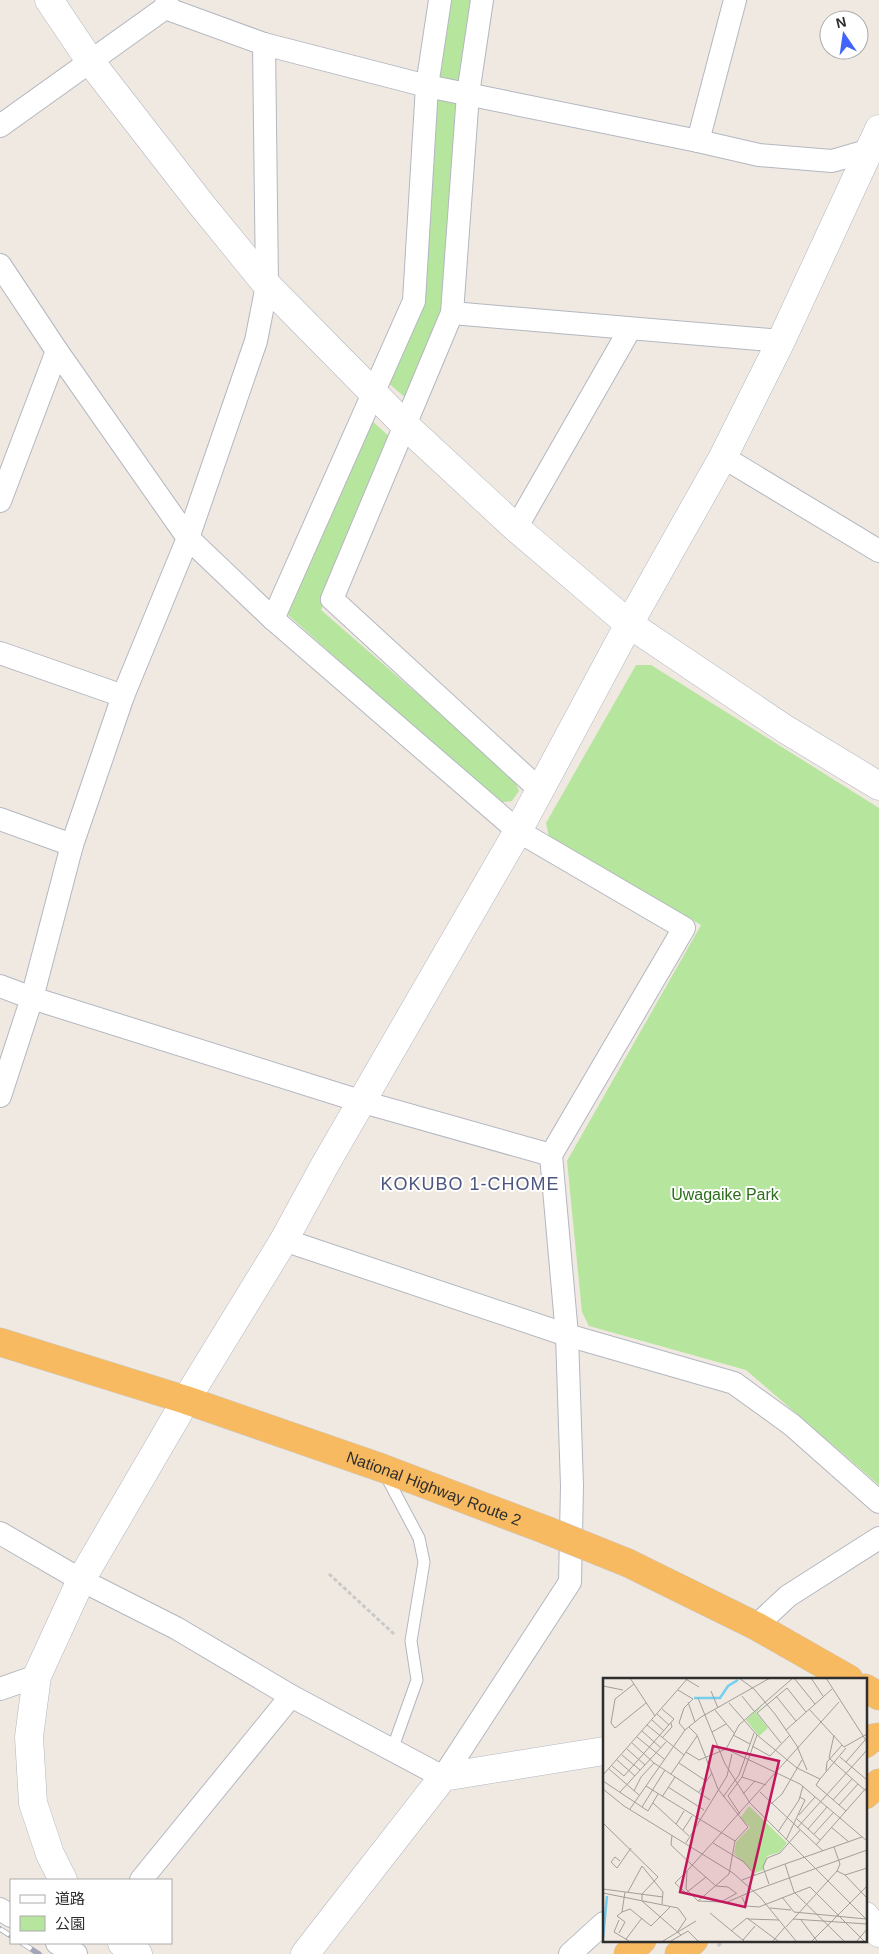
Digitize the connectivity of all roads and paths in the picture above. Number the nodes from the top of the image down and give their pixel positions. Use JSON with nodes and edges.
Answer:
{"nodes":[{"id":1,"x":49,"y":0,"type":"edge"},
{"id":2,"x":440,"y":0,"type":"edge"},
{"id":3,"x":482,"y":0,"type":"edge"},
{"id":4,"x":735,"y":0,"type":"edge"},
{"id":5,"x":166,"y":4,"type":"edge"},
{"id":6,"x":264,"y":44,"type":"junction"},
{"id":7,"x":90,"y":61,"type":"junction"},
{"id":8,"x":427,"y":86,"type":"junction"},
{"id":9,"x":468,"y":94,"type":"junction"},
{"id":10,"x":0,"y":126,"type":"edge"},
{"id":11,"x":698,"y":141,"type":"junction"},
{"id":12,"x":876,"y":143,"type":"edge"},
{"id":13,"x":0,"y":265,"type":"edge"},
{"id":14,"x":267,"y":285,"type":"junction"},
{"id":15,"x":452,"y":313,"type":"junction"},
{"id":16,"x":630,"y":329,"type":"junction"},
{"id":17,"x":781,"y":340,"type":"junction"},
{"id":18,"x":57,"y":351,"type":"junction"},
{"id":19,"x":372,"y":394,"type":"junction"},
{"id":20,"x":406,"y":426,"type":"junction"},
{"id":21,"x":723,"y":457,"type":"junction"},
{"id":22,"x":6,"y":466,"type":"edge"},
{"id":23,"x":0,"y":501,"type":"edge"},
{"id":24,"x":516,"y":528,"type":"junction"},
{"id":25,"x":188,"y":538,"type":"junction"},
{"id":26,"x":879,"y":551,"type":"edge"},
{"id":27,"x":273,"y":619,"type":"junction"},
{"id":28,"x":629,"y":624,"type":"junction"},
{"id":29,"x":0,"y":653,"type":"edge"},
{"id":30,"x":123,"y":696,"type":"junction"},
{"id":31,"x":879,"y":786,"type":"edge"},
{"id":32,"x":540,"y":790,"type":"junction"},
{"id":33,"x":0,"y":819,"type":"edge"},
{"id":34,"x":518,"y":831,"type":"junction"},
{"id":35,"x":72,"y":845,"type":"junction"},
{"id":36,"x":0,"y":986,"type":"edge"},
{"id":37,"x":32,"y":998,"type":"junction"},
{"id":38,"x":0,"y":1096,"type":"edge"},
{"id":39,"x":363,"y":1102,"type":"junction"},
{"id":40,"x":551,"y":1155,"type":"junction"},
{"id":41,"x":284,"y":1240,"type":"junction"},
{"id":42,"x":567,"y":1335,"type":"junction"},
{"id":43,"x":0,"y":1342,"type":"edge"},
{"id":44,"x":186,"y":1400,"type":"junction"},
{"id":45,"x":382,"y":1468,"type":"junction"},
{"id":46,"x":879,"y":1502,"type":"edge"},
{"id":47,"x":0,"y":1533,"type":"edge"},
{"id":48,"x":879,"y":1538,"type":"edge"},
{"id":49,"x":328,"y":1574,"type":"dead end"},
{"id":50,"x":81,"y":1580,"type":"junction"},
{"id":51,"x":756,"y":1626,"type":"junction"},
{"id":52,"x":412,"y":1651,"type":"junction"},
{"id":53,"x":37,"y":1676,"type":"junction"},
{"id":54,"x":847,"y":1678,"type":"edge"},
{"id":55,"x":0,"y":1689,"type":"edge"},
{"id":56,"x":866,"y":1689,"type":"edge"},
{"id":57,"x":291,"y":1696,"type":"junction"},
{"id":58,"x":879,"y":1696,"type":"edge"},
{"id":59,"x":879,"y":1737,"type":"edge"},
{"id":60,"x":866,"y":1743,"type":"edge"},
{"id":61,"x":392,"y":1750,"type":"junction"},
{"id":62,"x":603,"y":1751,"type":"edge"},
{"id":63,"x":443,"y":1777,"type":"junction"},
{"id":64,"x":879,"y":1783,"type":"edge"},
{"id":65,"x":866,"y":1794,"type":"edge"},
{"id":66,"x":62,"y":1879,"type":"edge"},
{"id":67,"x":142,"y":1879,"type":"edge"},
{"id":68,"x":866,"y":1917,"type":"edge"},
{"id":69,"x":603,"y":1924,"type":"edge"},
{"id":70,"x":879,"y":1933,"type":"edge"},
{"id":71,"x":640,"y":1942,"type":"edge"},
{"id":72,"x":692,"y":1942,"type":"edge"},
{"id":73,"x":59,"y":1944,"type":"edge"},
{"id":74,"x":88,"y":1944,"type":"edge"},
{"id":75,"x":123,"y":1944,"type":"edge"},
{"id":76,"x":77,"y":1954,"type":"edge"},
{"id":77,"x":138,"y":1954,"type":"edge"},
{"id":78,"x":305,"y":1954,"type":"edge"},
{"id":79,"x":570,"y":1954,"type":"edge"},
{"id":80,"x":628,"y":1954,"type":"edge"},
{"id":81,"x":679,"y":1954,"type":"edge"}],
"edges":[{"from":1,"to":7,"type":"street"},
{"from":2,"to":8,"type":"street"},
{"from":3,"to":9,"type":"street"},
{"from":4,"to":11,"type":"street"},
{"from":5,"to":6,"type":"street"},
{"from":5,"to":7,"type":"street"},
{"from":6,"to":8,"type":"street"},
{"from":6,"to":14,"type":"street"},
{"from":7,"to":10,"type":"street"},
{"from":7,"to":14,"type":"street"},
{"from":8,"to":9,"type":"street"},
{"from":8,"to":19,"type":"street"},
{"from":9,"to":11,"type":"street"},
{"from":9,"to":15,"type":"street"},
{"from":11,"to":12,"type":"street"},
{"from":12,"to":17,"type":"street"},
{"from":13,"to":18,"type":"street"},
{"from":14,"to":19,"type":"street"},
{"from":14,"to":25,"type":"street"},
{"from":15,"to":16,"type":"street"},
{"from":15,"to":20,"type":"street"},
{"from":16,"to":17,"type":"street"},
{"from":16,"to":24,"type":"street"},
{"from":17,"to":21,"type":"street"},
{"from":18,"to":22,"type":"street"},
{"from":18,"to":25,"type":"street"},
{"from":19,"to":20,"type":"street"},
{"from":19,"to":27,"type":"street"},
{"from":20,"to":24,"type":"street"},
{"from":20,"to":32,"type":"street"},
{"from":21,"to":26,"type":"street"},
{"from":21,"to":28,"type":"street"},
{"from":22,"to":23,"type":"street"},
{"from":24,"to":28,"type":"street"},
{"from":25,"to":27,"type":"street"},
{"from":25,"to":30,"type":"street"},
{"from":27,"to":34,"type":"street"},
{"from":28,"to":31,"type":"street"},
{"from":28,"to":32,"type":"street"},
{"from":29,"to":30,"type":"street"},
{"from":30,"to":35,"type":"street"},
{"from":32,"to":34,"type":"street"},
{"from":33,"to":35,"type":"street"},
{"from":34,"to":39,"type":"street"},
{"from":34,"to":40,"type":"street"},
{"from":35,"to":37,"type":"street"},
{"from":36,"to":37,"type":"street"},
{"from":37,"to":38,"type":"street"},
{"from":37,"to":39,"type":"street"},
{"from":39,"to":40,"type":"street"},
{"from":39,"to":41,"type":"street"},
{"from":40,"to":42,"type":"street"},
{"from":41,"to":42,"type":"street"},
{"from":41,"to":44,"type":"street"},
{"from":42,"to":46,"type":"street"},
{"from":42,"to":63,"type":"street"},
{"from":43,"to":44,"type":"highway","name":"National Highway Route 2"},
{"from":44,"to":45,"type":"highway","name":"National Highway Route 2"},
{"from":44,"to":50,"type":"street"},
{"from":45,"to":51,"type":"highway","name":"National Highway Route 2","bridge":true},
{"from":45,"to":52,"type":"lane"},
{"from":47,"to":50,"type":"street"},
{"from":48,"to":51,"type":"street"},
{"from":49,"to":52,"type":"path"},
{"from":50,"to":53,"type":"street"},
{"from":50,"to":57,"type":"street"},
{"from":51,"to":54,"type":"highway","name":"National Highway Route 2"},
{"from":52,"to":61,"type":"lane"},
{"from":53,"to":55,"type":"street"},
{"from":53,"to":66,"type":"street"},
{"from":56,"to":58,"type":"highway"},
{"from":57,"to":61,"type":"street"},
{"from":57,"to":67,"type":"street"},
{"from":59,"to":60,"type":"highway"},
{"from":61,"to":63,"type":"street"},
{"from":62,"to":63,"type":"street"},
{"from":63,"to":78,"type":"street"},
{"from":64,"to":65,"type":"highway"},
{"from":68,"to":70,"type":"street"},
{"from":69,"to":79,"type":"street"},
{"from":71,"to":80,"type":"highway"},
{"from":72,"to":81,"type":"highway"},
{"from":73,"to":76,"type":"street"},
{"from":74,"to":76,"type":"street"},
{"from":75,"to":77,"type":"street"}]}
